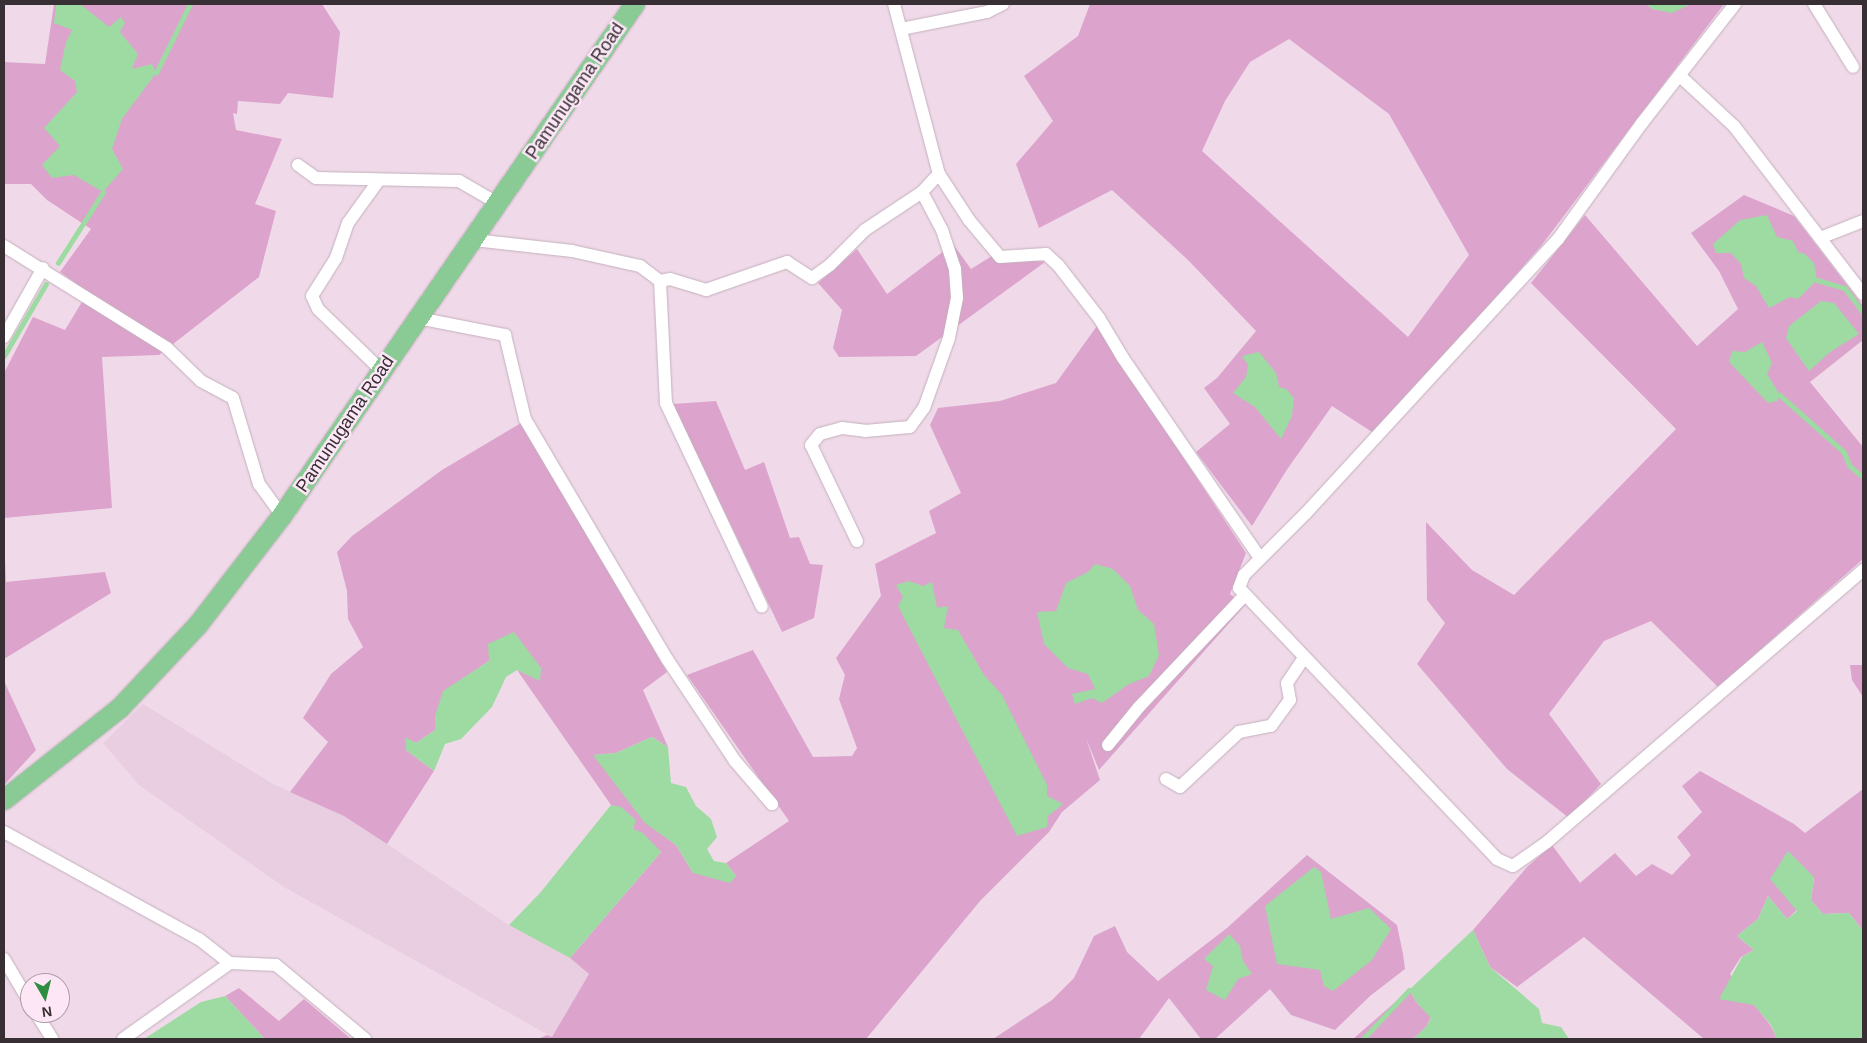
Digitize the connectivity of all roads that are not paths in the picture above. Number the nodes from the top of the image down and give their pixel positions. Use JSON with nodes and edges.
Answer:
{"nodes":[{"id":1,"x":635,"y":4,"type":"edge"},
{"id":2,"x":894,"y":4,"type":"edge"},
{"id":3,"x":1003,"y":4,"type":"edge"},
{"id":4,"x":1735,"y":4,"type":"edge"},
{"id":5,"x":1814,"y":4,"type":"edge"},
{"id":6,"x":901,"y":29,"type":"junction"},
{"id":7,"x":1853,"y":67,"type":"dead end"},
{"id":8,"x":1680,"y":76,"type":"junction"},
{"id":9,"x":298,"y":165,"type":"dead end"},
{"id":10,"x":939,"y":174,"type":"junction"},
{"id":11,"x":379,"y":180,"type":"junction"},
{"id":12,"x":922,"y":192,"type":"junction"},
{"id":13,"x":499,"y":204,"type":"junction"},
{"id":14,"x":1863,"y":221,"type":"edge"},
{"id":15,"x":1820,"y":238,"type":"junction"},
{"id":16,"x":474,"y":240,"type":"junction"},
{"id":17,"x":4,"y":246,"type":"edge"},
{"id":18,"x":43,"y":268,"type":"junction"},
{"id":19,"x":660,"y":281,"type":"junction"},
{"id":20,"x":1863,"y":294,"type":"edge"},
{"id":21,"x":418,"y":318,"type":"junction"},
{"id":22,"x":4,"y":337,"type":"edge"},
{"id":23,"x":382,"y":371,"type":"junction"},
{"id":24,"x":282,"y":516,"type":"junction"},
{"id":25,"x":856,"y":541,"type":"dead end"},
{"id":26,"x":1260,"y":558,"type":"junction"},
{"id":27,"x":1863,"y":570,"type":"edge"},
{"id":28,"x":1244,"y":596,"type":"junction"},
{"id":29,"x":762,"y":607,"type":"dead end"},
{"id":30,"x":1304,"y":658,"type":"junction"},
{"id":31,"x":1108,"y":745,"type":"dead end"},
{"id":32,"x":1166,"y":779,"type":"dead end"},
{"id":33,"x":4,"y":800,"type":"edge"},
{"id":34,"x":772,"y":804,"type":"dead end"},
{"id":35,"x":4,"y":832,"type":"edge"},
{"id":36,"x":4,"y":959,"type":"edge"},
{"id":37,"x":230,"y":963,"type":"junction"},
{"id":38,"x":20,"y":986,"type":"edge"},
{"id":39,"x":42,"y":1023,"type":"edge"},
{"id":40,"x":52,"y":1039,"type":"edge"},
{"id":41,"x":123,"y":1039,"type":"edge"},
{"id":42,"x":365,"y":1039,"type":"edge"}],
"edges":[{"from":1,"to":13,"type":"main road","name":"Pamunugama Road"},
{"from":2,"to":6,"type":"street"},
{"from":3,"to":6,"type":"street"},
{"from":4,"to":8,"type":"street"},
{"from":5,"to":7,"type":"street"},
{"from":6,"to":10,"type":"street"},
{"from":8,"to":15,"type":"street"},
{"from":8,"to":26,"type":"street"},
{"from":9,"to":11,"type":"street"},
{"from":10,"to":12,"type":"street"},
{"from":10,"to":26,"type":"street"},
{"from":11,"to":13,"type":"street"},
{"from":11,"to":23,"type":"street"},
{"from":12,"to":19,"type":"street"},
{"from":12,"to":25,"type":"street"},
{"from":13,"to":16,"type":"main road","name":"Pamunugama Road"},
{"from":14,"to":15,"type":"street"},
{"from":15,"to":20,"type":"street"},
{"from":16,"to":19,"type":"street"},
{"from":16,"to":21,"type":"main road","name":"Pamunugama Road"},
{"from":17,"to":18,"type":"street"},
{"from":18,"to":22,"type":"street"},
{"from":18,"to":24,"type":"street"},
{"from":19,"to":29,"type":"street"},
{"from":21,"to":23,"type":"main road","name":"Pamunugama Road"},
{"from":21,"to":34,"type":"street"},
{"from":23,"to":24,"type":"main road","name":"Pamunugama Road"},
{"from":24,"to":33,"type":"main road","name":"Pamunugama Road"},
{"from":26,"to":28,"type":"street"},
{"from":27,"to":30,"type":"street"},
{"from":28,"to":30,"type":"street"},
{"from":28,"to":31,"type":"street"},
{"from":30,"to":32,"type":"street"},
{"from":35,"to":37,"type":"street"},
{"from":36,"to":38,"type":"street"},
{"from":37,"to":41,"type":"street"},
{"from":37,"to":42,"type":"street"},
{"from":39,"to":40,"type":"street"}]}
